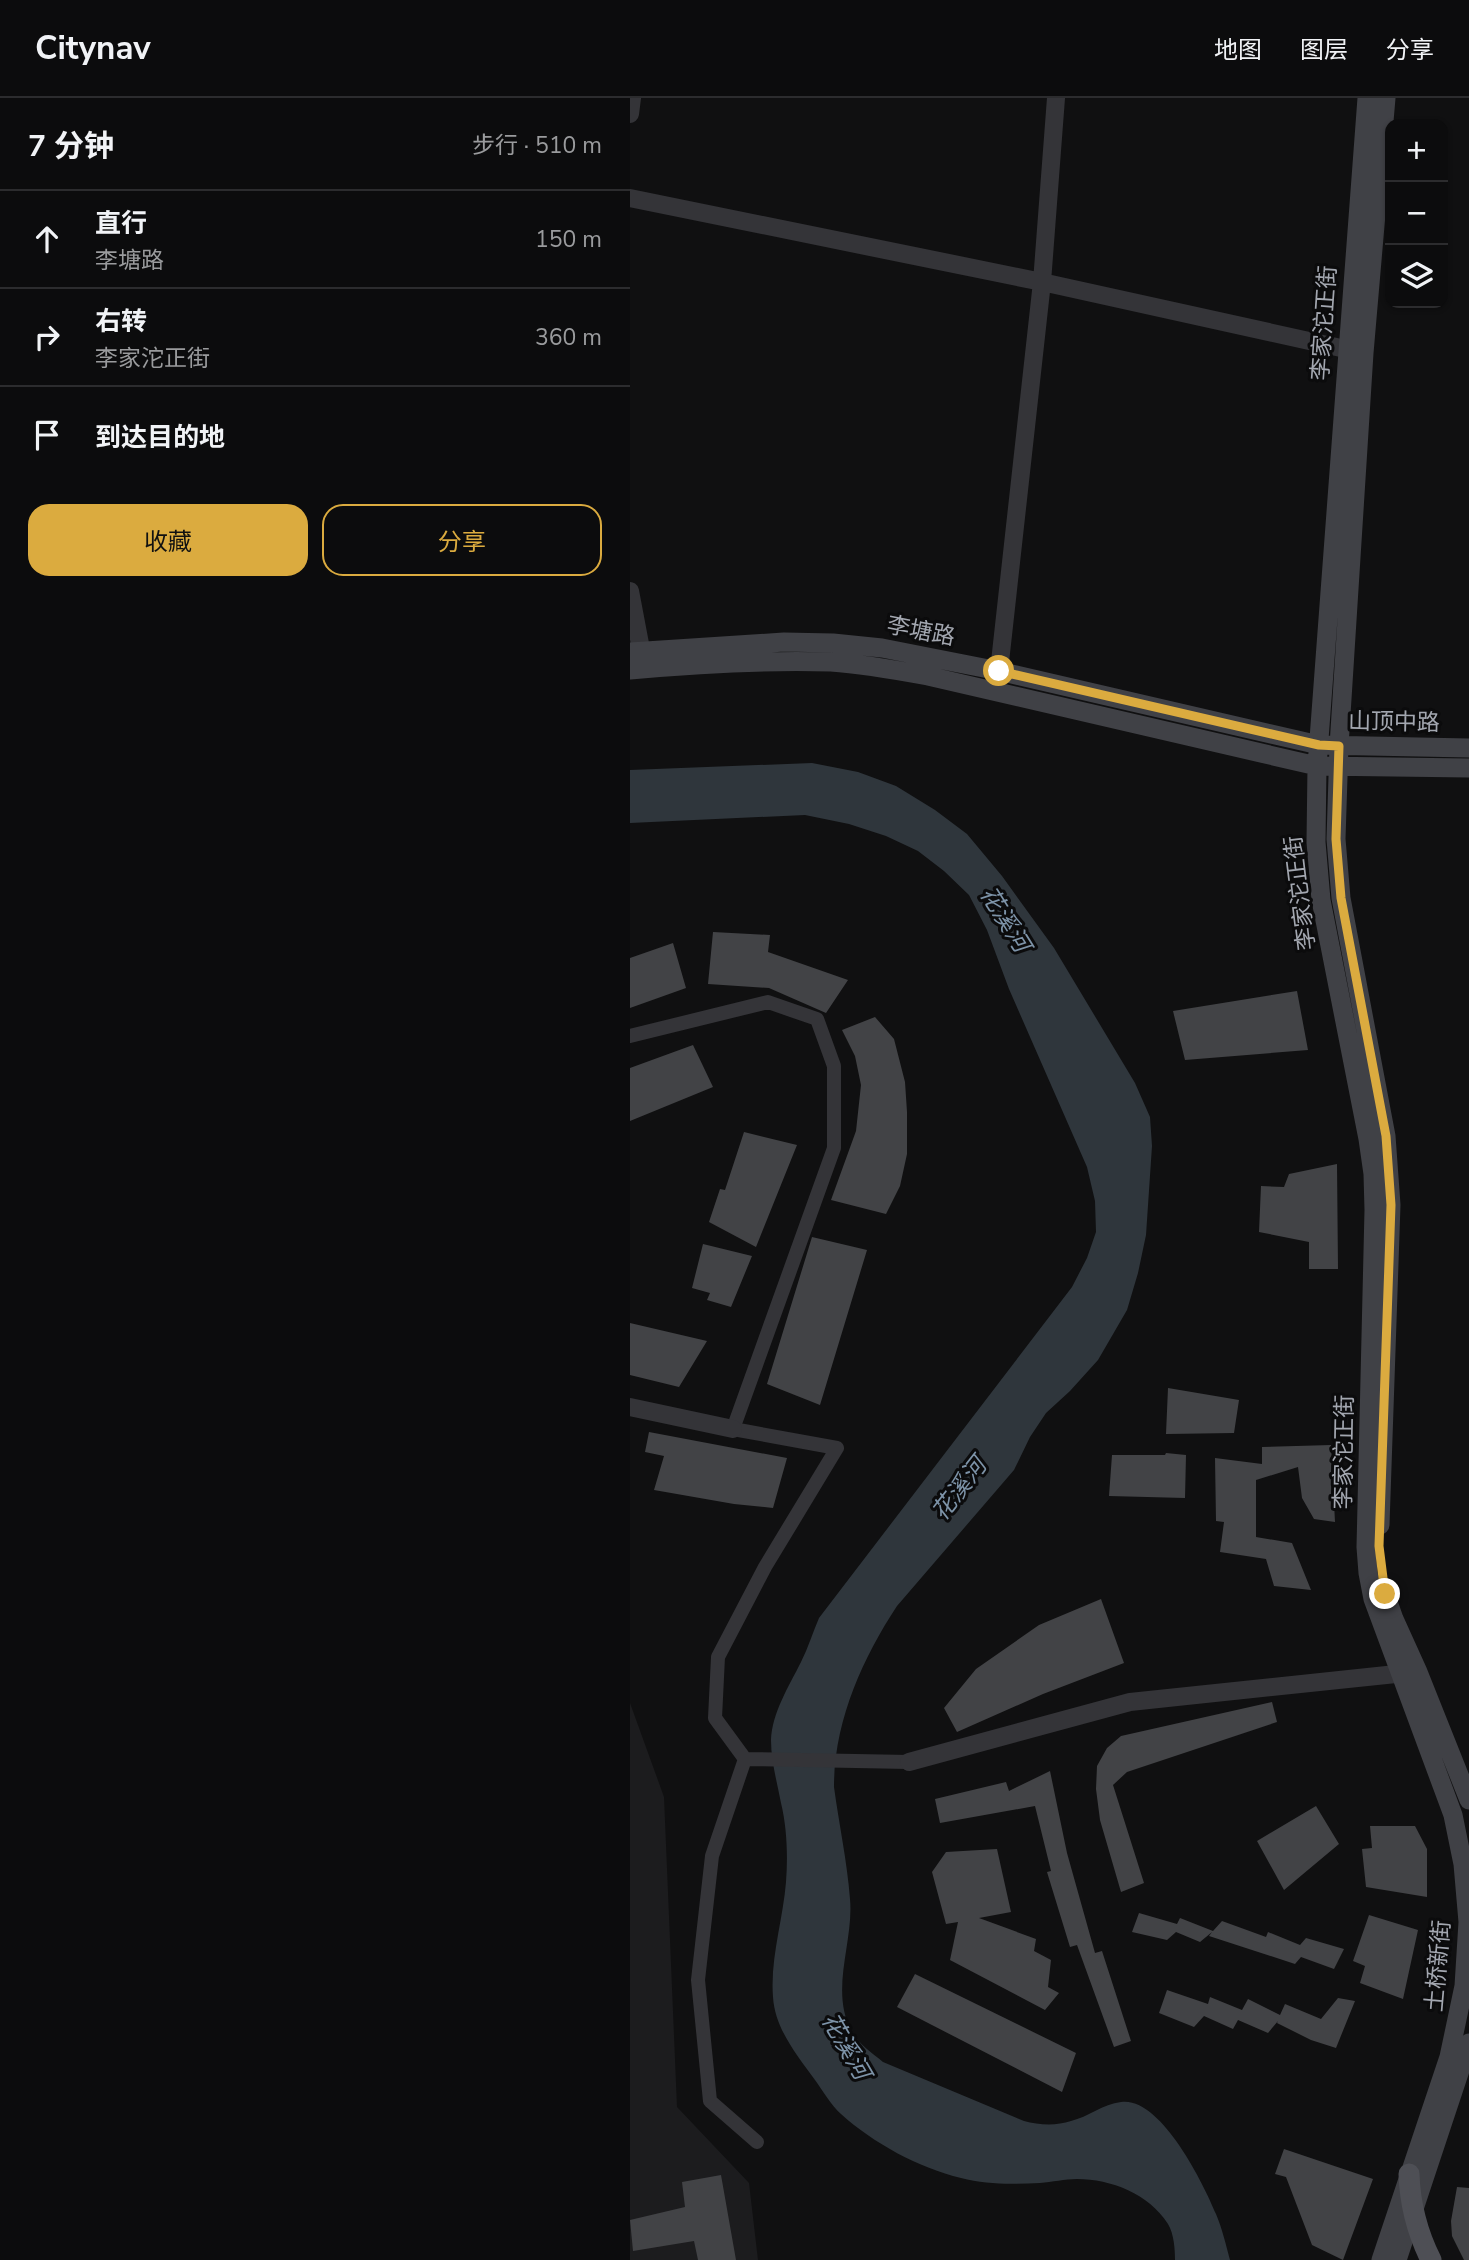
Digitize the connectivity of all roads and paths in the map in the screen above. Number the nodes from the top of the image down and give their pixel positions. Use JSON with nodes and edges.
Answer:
{"nodes":[{"id":1,"x":632,"y":98,"type":"edge"},
{"id":2,"x":1056,"y":98,"type":"edge"},
{"id":3,"x":1367,"y":98,"type":"edge"},
{"id":4,"x":1386,"y":98,"type":"edge"},
{"id":5,"x":630,"y":114,"type":"edge"},
{"id":6,"x":630,"y":198,"type":"edge"},
{"id":7,"x":1042,"y":282,"type":"junction"},
{"id":8,"x":1355,"y":351,"type":"junction"},
{"id":9,"x":630,"y":591,"type":"edge"},
{"id":10,"x":637,"y":660,"type":"edge"},
{"id":11,"x":999,"y":671,"type":"junction"},
{"id":12,"x":1329,"y":746,"type":"junction"},
{"id":13,"x":1469,"y":748,"type":"edge"},
{"id":14,"x":1317,"y":766,"type":"junction"},
{"id":15,"x":1338,"y":767,"type":"junction"},
{"id":16,"x":1469,"y":768,"type":"edge"},
{"id":17,"x":630,"y":1036,"type":"edge"},
{"id":18,"x":630,"y":1407,"type":"edge"},
{"id":19,"x":733,"y":1429,"type":"junction"},
{"id":20,"x":1410,"y":1673,"type":"junction"},
{"id":21,"x":745,"y":1759,"type":"junction"},
{"id":22,"x":909,"y":1762,"type":"joint"},
{"id":23,"x":1469,"y":1800,"type":"edge"},
{"id":24,"x":1469,"y":2043,"type":"edge"},
{"id":25,"x":757,"y":2142,"type":"dead end"},
{"id":26,"x":1415,"y":2182,"type":"junction"},
{"id":27,"x":1413,"y":2213,"type":"junction"},
{"id":28,"x":1381,"y":2260,"type":"edge"},
{"id":29,"x":1397,"y":2260,"type":"edge"},
{"id":30,"x":1431,"y":2260,"type":"edge"},
{"id":31,"x":1440,"y":2260,"type":"edge"}],
"edges":[{"from":1,"to":5,"type":"street"},
{"from":2,"to":7,"type":"street"},
{"from":3,"to":8,"type":"main road","name":"李家沱正街"},
{"from":4,"to":8,"type":"main road","name":"李家沱正街"},
{"from":6,"to":7,"type":"street"},
{"from":7,"to":8,"type":"street"},
{"from":7,"to":11,"type":"street"},
{"from":8,"to":12,"type":"main road","name":"李家沱正街"},
{"from":9,"to":10,"type":"street"},
{"from":10,"to":11,"type":"main road","name":"李塘路"},
{"from":10,"to":14,"type":"main road","name":"李塘路"},
{"from":11,"to":12,"type":"main road","name":"李塘路"},
{"from":12,"to":13,"type":"main road","name":"山顶中路"},
{"from":12,"to":14,"type":"main road","name":"李家沱正街"},
{"from":12,"to":15,"type":"main road","name":"李家沱正街"},
{"from":14,"to":15,"type":"main road","name":"山顶中路"},
{"from":14,"to":20,"type":"main road","name":"李家沱正街"},
{"from":15,"to":16,"type":"main road","name":"山顶中路"},
{"from":15,"to":20,"type":"main road","name":"李家沱正街"},
{"from":17,"to":19,"type":"street"},
{"from":18,"to":19,"type":"street"},
{"from":19,"to":21,"type":"street"},
{"from":20,"to":22,"type":"street"},
{"from":20,"to":23,"type":"main road"},
{"from":20,"to":26,"type":"main road","name":"土桥新街"},
{"from":21,"to":22,"type":"street"},
{"from":21,"to":25,"type":"street"},
{"from":24,"to":26,"type":"main road","name":"土桥新街"},
{"from":26,"to":27,"type":"main road"},
{"from":26,"to":28,"type":"main road","name":"土桥新街"},
{"from":26,"to":31,"type":"main road"},
{"from":27,"to":29,"type":"main road"},
{"from":27,"to":30,"type":"main road"}]}
